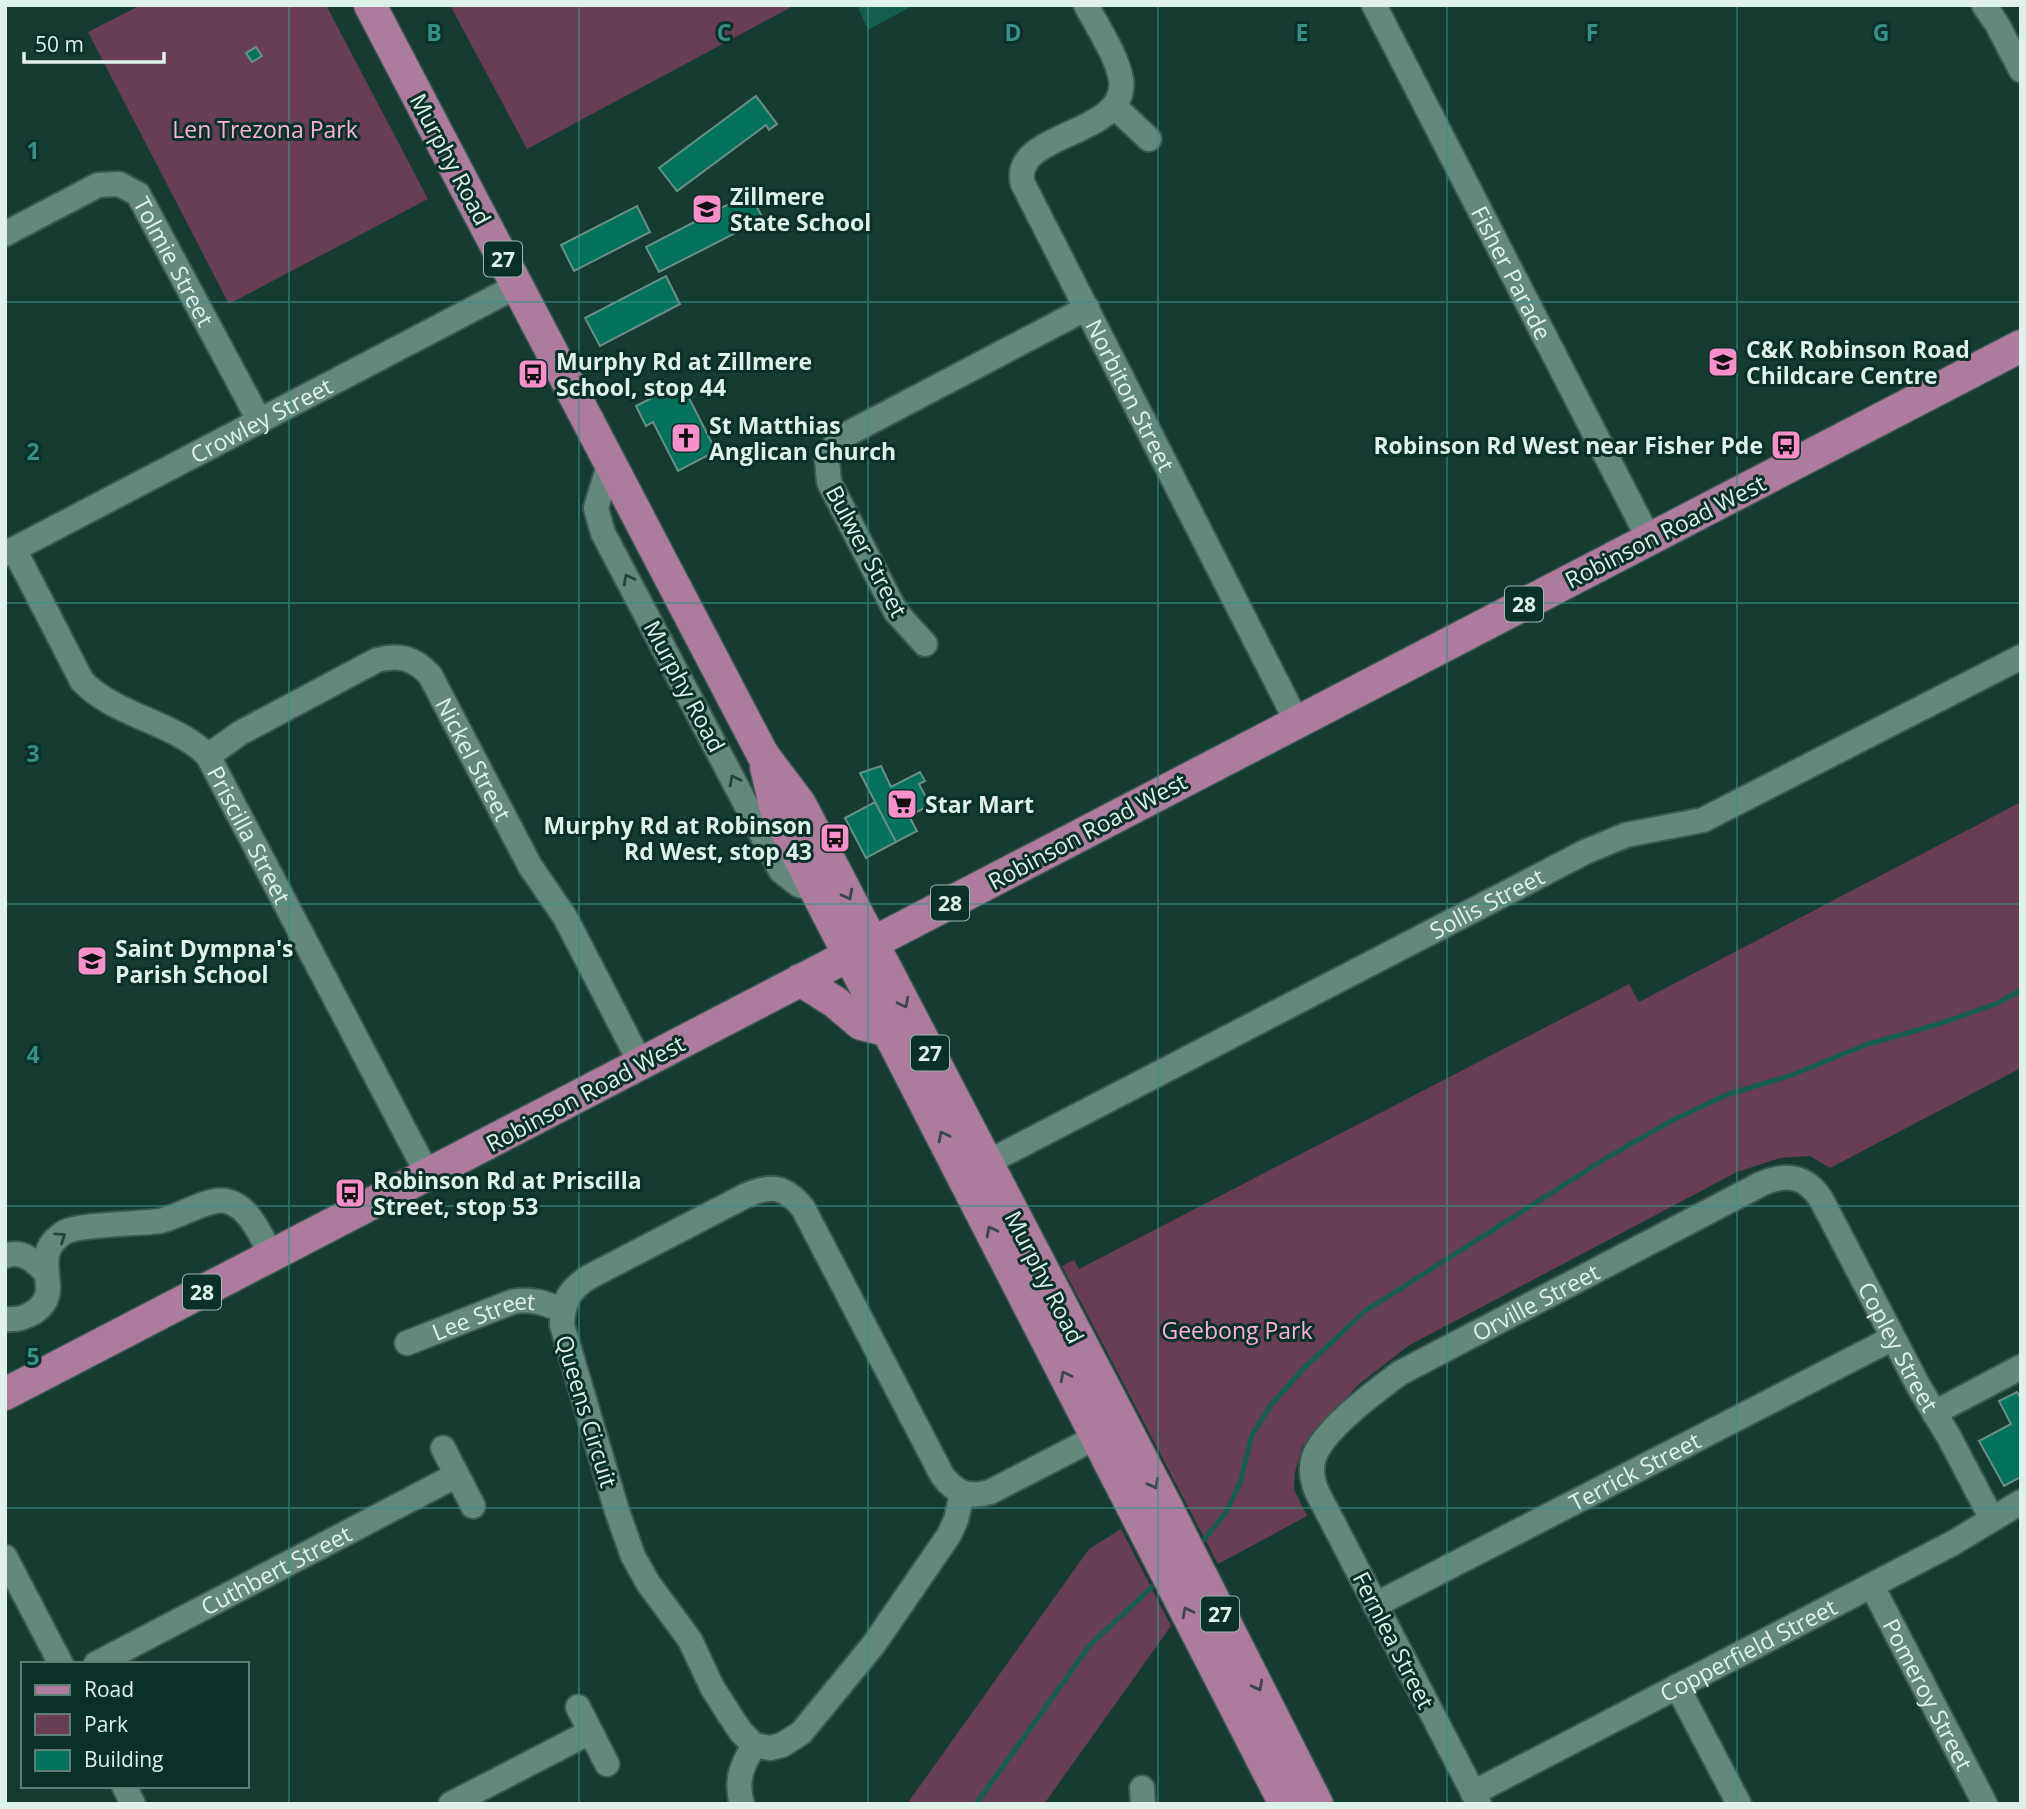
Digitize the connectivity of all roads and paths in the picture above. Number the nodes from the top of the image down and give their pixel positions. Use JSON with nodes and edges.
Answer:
{"nodes":[{"id":1,"x":369,"y":5,"type":"edge"},
{"id":2,"x":1086,"y":5,"type":"edge"},
{"id":3,"x":1374,"y":5,"type":"edge"},
{"id":4,"x":1984,"y":5,"type":"edge"},
{"id":5,"x":2021,"y":70,"type":"edge"},
{"id":6,"x":1114,"y":106,"type":"junction"},
{"id":7,"x":1149,"y":138,"type":"dead end"},
{"id":8,"x":5,"y":234,"type":"edge"},
{"id":9,"x":517,"y":286,"type":"junction"},
{"id":10,"x":1087,"y":308,"type":"junction"},
{"id":11,"x":2020,"y":348,"type":"edge"},
{"id":12,"x":259,"y":420,"type":"junction"},
{"id":13,"x":610,"y":462,"type":"junction"},
{"id":14,"x":1649,"y":539,"type":"junction"},
{"id":15,"x":10,"y":552,"type":"edge"},
{"id":16,"x":925,"y":644,"type":"dead end"},
{"id":17,"x":2021,"y":657,"type":"edge"},
{"id":18,"x":1297,"y":722,"type":"junction"},
{"id":19,"x":763,"y":755,"type":"junction"},
{"id":20,"x":208,"y":756,"type":"junction"},
{"id":21,"x":815,"y":889,"type":"junction"},
{"id":22,"x":860,"y":949,"type":"junction"},
{"id":23,"x":800,"y":980,"type":"junction"},
{"id":24,"x":889,"y":1031,"type":"junction"},
{"id":25,"x":641,"y":1064,"type":"junction"},
{"id":26,"x":975,"y":1170,"type":"junction"},
{"id":27,"x":428,"y":1175,"type":"junction"},
{"id":28,"x":1798,"y":1178,"type":"joint"},
{"id":29,"x":5,"y":1256,"type":"edge"},
{"id":30,"x":272,"y":1256,"type":"junction"},
{"id":31,"x":47,"y":1274,"type":"junction"},
{"id":32,"x":562,"y":1310,"type":"junction"},
{"id":33,"x":5,"y":1319,"type":"edge"},
{"id":34,"x":1893,"y":1338,"type":"junction"},
{"id":35,"x":407,"y":1343,"type":"dead end"},
{"id":36,"x":2021,"y":1367,"type":"edge"},
{"id":37,"x":5,"y":1394,"type":"edge"},
{"id":38,"x":1934,"y":1413,"type":"junction"},
{"id":39,"x":1109,"y":1430,"type":"junction"},
{"id":40,"x":443,"y":1448,"type":"dead end"},
{"id":41,"x":457,"y":1475,"type":"junction"},
{"id":42,"x":1311,"y":1475,"type":"joint"},
{"id":43,"x":962,"y":1493,"type":"junction"},
{"id":44,"x":2021,"y":1502,"type":"edge"},
{"id":45,"x":473,"y":1506,"type":"dead end"},
{"id":46,"x":1992,"y":1519,"type":"junction"},
{"id":47,"x":5,"y":1557,"type":"edge"},
{"id":48,"x":1872,"y":1586,"type":"junction"},
{"id":49,"x":1375,"y":1605,"type":"junction"},
{"id":50,"x":60,"y":1662,"type":"edge"},
{"id":51,"x":100,"y":1662,"type":"edge"},
{"id":52,"x":1677,"y":1686,"type":"junction"},
{"id":53,"x":578,"y":1707,"type":"dead end"},
{"id":54,"x":590,"y":1732,"type":"junction"},
{"id":55,"x":754,"y":1745,"type":"junction"},
{"id":56,"x":607,"y":1764,"type":"dead end"},
{"id":57,"x":125,"y":1788,"type":"edge"},
{"id":58,"x":1476,"y":1798,"type":"edge"},
{"id":59,"x":455,"y":1803,"type":"edge"},
{"id":60,"x":133,"y":1804,"type":"edge"},
{"id":61,"x":741,"y":1804,"type":"edge"},
{"id":62,"x":1286,"y":1804,"type":"edge"},
{"id":63,"x":1317,"y":1804,"type":"edge"},
{"id":64,"x":1739,"y":1804,"type":"edge"},
{"id":65,"x":1985,"y":1804,"type":"edge"}],
"edges":[{"from":1,"to":9,"type":"main road","name":"Murphy Road","number":"27"},
{"from":2,"to":6,"type":"street"},
{"from":3,"to":14,"type":"street","name":"Fisher Parade"},
{"from":4,"to":5,"type":"street"},
{"from":6,"to":7,"type":"street"},
{"from":6,"to":10,"type":"street","name":"Norbiton Street"},
{"from":8,"to":12,"type":"street","name":"Tolmie Street"},
{"from":9,"to":12,"type":"street","name":"Crowley Street"},
{"from":9,"to":13,"type":"main road","name":"Murphy Road","number":"27"},
{"from":10,"to":16,"type":"street","name":"Bulwer Street"},
{"from":10,"to":18,"type":"street","name":"Norbiton Street"},
{"from":11,"to":14,"type":"main road","name":"Robinson Road West","number":"28"},
{"from":12,"to":15,"type":"street","name":"Crowley Street"},
{"from":13,"to":19,"type":"main road","name":"Murphy Road","number":"27"},
{"from":21,"to":13,"type":"street","name":"Murphy Road","one_way":true},
{"from":14,"to":18,"type":"main road","name":"Robinson Road West","number":"28"},
{"from":15,"to":20,"type":"street","name":"Priscilla Street"},
{"from":17,"to":26,"type":"street","name":"Sollis Street"},
{"from":18,"to":22,"type":"main road","name":"Robinson Road West","number":"28"},
{"from":19,"to":21,"type":"main road","name":"Murphy Road","number":"27"},
{"from":19,"to":22,"type":"main road","name":"Murphy Road","number":"27","one_way":true},
{"from":20,"to":25,"type":"street","name":"Nickel Street"},
{"from":20,"to":27,"type":"street","name":"Priscilla Street"},
{"from":21,"to":22,"type":"main road","name":"Murphy Road","number":"27"},
{"from":22,"to":23,"type":"main road","name":"Robinson Road West","number":"28"},
{"from":22,"to":24,"type":"main road","name":"Murphy Road","number":"27"},
{"from":22,"to":26,"type":"main road","name":"Murphy Road","number":"27","one_way":true},
{"from":23,"to":24,"type":"main road"},
{"from":23,"to":25,"type":"main road","name":"Robinson Road West","number":"28"},
{"from":26,"to":24,"type":"main road","name":"Murphy Road","number":"27","one_way":true},
{"from":25,"to":27,"type":"main road","name":"Robinson Road West","number":"28"},
{"from":26,"to":39,"type":"main road","name":"Murphy Road","number":"27"},
{"from":27,"to":30,"type":"main road","name":"Robinson Road West","number":"28"},
{"from":28,"to":34,"type":"street","name":"Copley Street"},
{"from":28,"to":42,"type":"street","name":"Orville Street"},
{"from":29,"to":31,"type":"street"},
{"from":31,"to":30,"type":"street","one_way":true},
{"from":30,"to":37,"type":"main road","name":"Robinson Road West","number":"28"},
{"from":31,"to":33,"type":"street"},
{"from":32,"to":35,"type":"street","name":"Lee Street"},
{"from":32,"to":43,"type":"street","name":"Queens Circuit"},
{"from":32,"to":55,"type":"street","name":"Queens Circuit"},
{"from":34,"to":38,"type":"street","name":"Copley Street"},
{"from":34,"to":49,"type":"street","name":"Terrick Street"},
{"from":36,"to":38,"type":"street"},
{"from":38,"to":46,"type":"street","name":"Copley Street"},
{"from":39,"to":43,"type":"street"},
{"from":62,"to":39,"type":"main road","name":"Murphy Road","number":"27","one_way":true},
{"from":39,"to":63,"type":"main road","name":"Murphy Road","number":"27","one_way":true},
{"from":40,"to":41,"type":"street"},
{"from":41,"to":45,"type":"street"},
{"from":41,"to":51,"type":"street","name":"Cuthbert Street"},
{"from":42,"to":49,"type":"street","name":"Fernlea Street"},
{"from":43,"to":55,"type":"street"},
{"from":44,"to":46,"type":"street","name":"Copperfield Street"},
{"from":46,"to":48,"type":"street","name":"Copperfield Street"},
{"from":47,"to":50,"type":"street"},
{"from":48,"to":52,"type":"street","name":"Copperfield Street"},
{"from":48,"to":65,"type":"street","name":"Pomeroy Street"},
{"from":49,"to":58,"type":"street","name":"Fernlea Street"},
{"from":52,"to":58,"type":"street","name":"Copperfield Street"},
{"from":52,"to":64,"type":"street"},
{"from":53,"to":54,"type":"street"},
{"from":54,"to":56,"type":"street"},
{"from":54,"to":59,"type":"street"},
{"from":55,"to":61,"type":"street"},
{"from":57,"to":60,"type":"street"}]}
